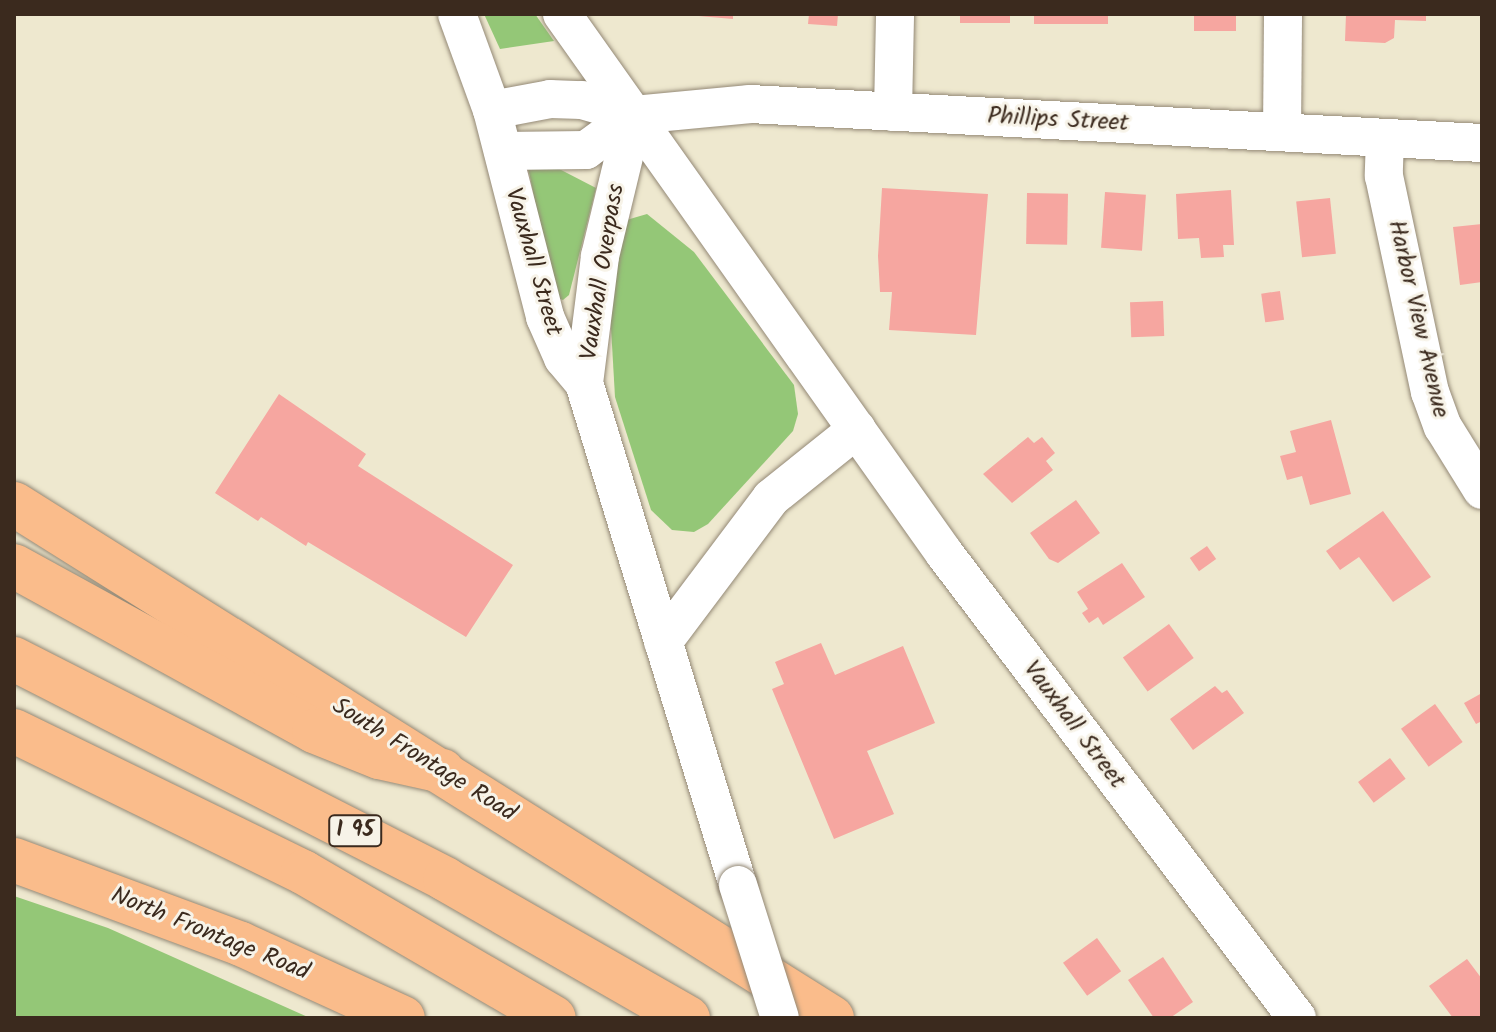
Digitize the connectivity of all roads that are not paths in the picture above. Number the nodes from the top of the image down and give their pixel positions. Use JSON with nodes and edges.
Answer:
{"nodes":[{"id":1,"x":457,"y":14,"type":"edge"},
{"id":2,"x":562,"y":14,"type":"edge"},
{"id":3,"x":895,"y":14,"type":"edge"},
{"id":4,"x":1283,"y":14,"type":"edge"},
{"id":5,"x":492,"y":110,"type":"junction"},
{"id":6,"x":893,"y":112,"type":"junction"},
{"id":7,"x":634,"y":115,"type":"junction"},
{"id":8,"x":1282,"y":132,"type":"junction"},
{"id":9,"x":1385,"y":138,"type":"junction"},
{"id":10,"x":1482,"y":143,"type":"edge"},
{"id":11,"x":503,"y":151,"type":"junction"},
{"id":12,"x":584,"y":383,"type":"junction"},
{"id":13,"x":857,"y":429,"type":"junction"},
{"id":14,"x":1482,"y":490,"type":"edge"},
{"id":15,"x":14,"y":504,"type":"edge"},
{"id":16,"x":14,"y":566,"type":"edge"},
{"id":17,"x":663,"y":642,"type":"junction"},
{"id":18,"x":14,"y":659,"type":"edge"},
{"id":19,"x":14,"y":731,"type":"edge"},
{"id":20,"x":442,"y":771,"type":"junction"},
{"id":21,"x":14,"y":860,"type":"edge"},
{"id":22,"x":368,"y":1006,"type":"edge"},
{"id":23,"x":403,"y":1018,"type":"edge"},
{"id":24,"x":554,"y":1018,"type":"edge"},
{"id":25,"x":688,"y":1018,"type":"edge"},
{"id":26,"x":780,"y":1018,"type":"edge"},
{"id":27,"x":832,"y":1018,"type":"edge"},
{"id":28,"x":1297,"y":1018,"type":"edge"}],
"edges":[{"from":1,"to":5,"type":"street","name":"Vauxhall Street"},
{"from":2,"to":7,"type":"street","name":"Vauxhall Street"},
{"from":3,"to":6,"type":"street"},
{"from":4,"to":8,"type":"street"},
{"from":5,"to":7,"type":"street","name":"Phillips Street"},
{"from":5,"to":11,"type":"street","name":"Vauxhall Street"},
{"from":6,"to":7,"type":"street","name":"Phillips Street"},
{"from":6,"to":8,"type":"street","name":"Phillips Street"},
{"from":7,"to":11,"type":"street","name":"Phillips Street"},
{"from":7,"to":12,"type":"street","name":"Vauxhall Overpass"},
{"from":7,"to":13,"type":"street","name":"Vauxhall Street"},
{"from":8,"to":9,"type":"street","name":"Phillips Street"},
{"from":9,"to":10,"type":"street","name":"Phillips Street"},
{"from":9,"to":14,"type":"street","name":"Harbor View Avenue"},
{"from":11,"to":12,"type":"street","name":"Vauxhall Street"},
{"from":12,"to":17,"type":"street","name":"Vauxhall Street"},
{"from":13,"to":17,"type":"street"},
{"from":13,"to":28,"type":"street","name":"Vauxhall Street"},
{"from":15,"to":20,"type":"main road","name":"South Frontage Road"},
{"from":16,"to":20,"type":"main road"},
{"from":17,"to":26,"type":"street","name":"Vauxhall Street","bridge":true},
{"from":18,"to":25,"type":"main road","number":"I 95"},
{"from":19,"to":24,"type":"main road","number":"I 95"},
{"from":20,"to":27,"type":"main road","name":"South Frontage Road"},
{"from":21,"to":22,"type":"main road","name":"North Frontage Road"},
{"from":22,"to":23,"type":"main road","name":"North Frontage Road"}]}
